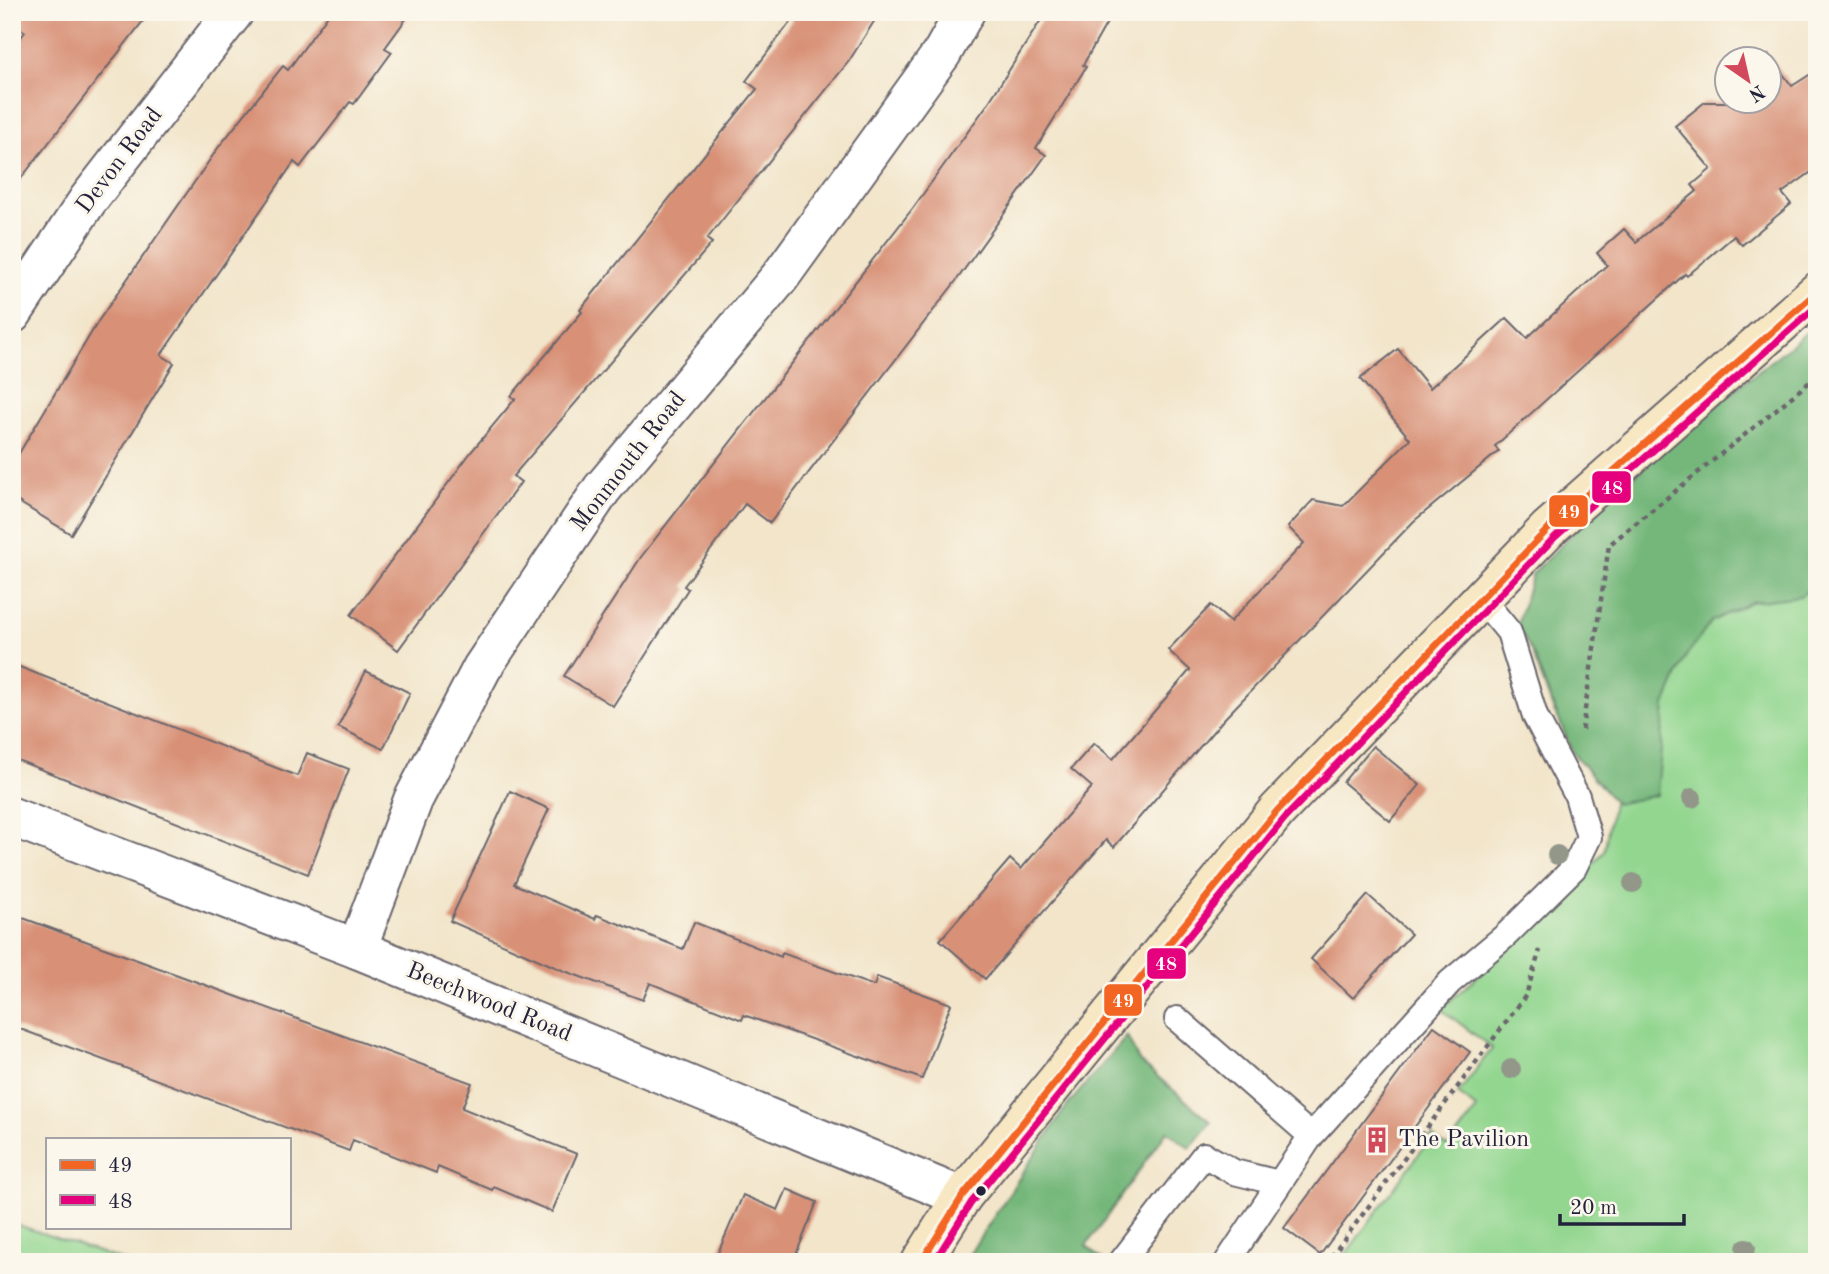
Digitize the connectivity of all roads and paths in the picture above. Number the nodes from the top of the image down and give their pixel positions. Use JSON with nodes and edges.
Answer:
{"nodes":[{"id":1,"x":234,"y":12,"type":"edge"},
{"id":2,"x":965,"y":12,"type":"edge"},
{"id":3,"x":1817,"y":292,"type":"edge"},
{"id":4,"x":12,"y":314,"type":"edge"},
{"id":5,"x":1817,"y":376,"type":"edge"},
{"id":6,"x":1481,"y":598,"type":"junction"},
{"id":7,"x":1558,"y":762,"type":"junction"},
{"id":8,"x":12,"y":817,"type":"edge"},
{"id":9,"x":1541,"y":946,"type":"dead end"},
{"id":10,"x":357,"y":949,"type":"junction"},
{"id":11,"x":1177,"y":1019,"type":"dead end"},
{"id":12,"x":1311,"y":1136,"type":"junction"},
{"id":13,"x":1279,"y":1183,"type":"junction"},
{"id":14,"x":962,"y":1197,"type":"junction"},
{"id":15,"x":921,"y":1262,"type":"edge"},
{"id":16,"x":1121,"y":1262,"type":"edge"},
{"id":17,"x":1227,"y":1262,"type":"edge"},
{"id":18,"x":1323,"y":1262,"type":"edge"}],
"edges":[{"from":1,"to":4,"type":"street","name":"Devon Road"},
{"from":2,"to":10,"type":"street","name":"Monmouth Road"},
{"from":3,"to":6,"type":"street"},
{"from":5,"to":7,"type":"path"},
{"from":6,"to":7,"type":"lane"},
{"from":6,"to":14,"type":"street"},
{"from":7,"to":12,"type":"lane"},
{"from":8,"to":10,"type":"street","name":"Beechwood Road"},
{"from":9,"to":18,"type":"path"},
{"from":10,"to":14,"type":"street","name":"Beechwood Road"},
{"from":11,"to":12,"type":"lane"},
{"from":12,"to":13,"type":"lane"},
{"from":13,"to":16,"type":"lane"},
{"from":13,"to":17,"type":"lane"},
{"from":14,"to":15,"type":"street"}]}
